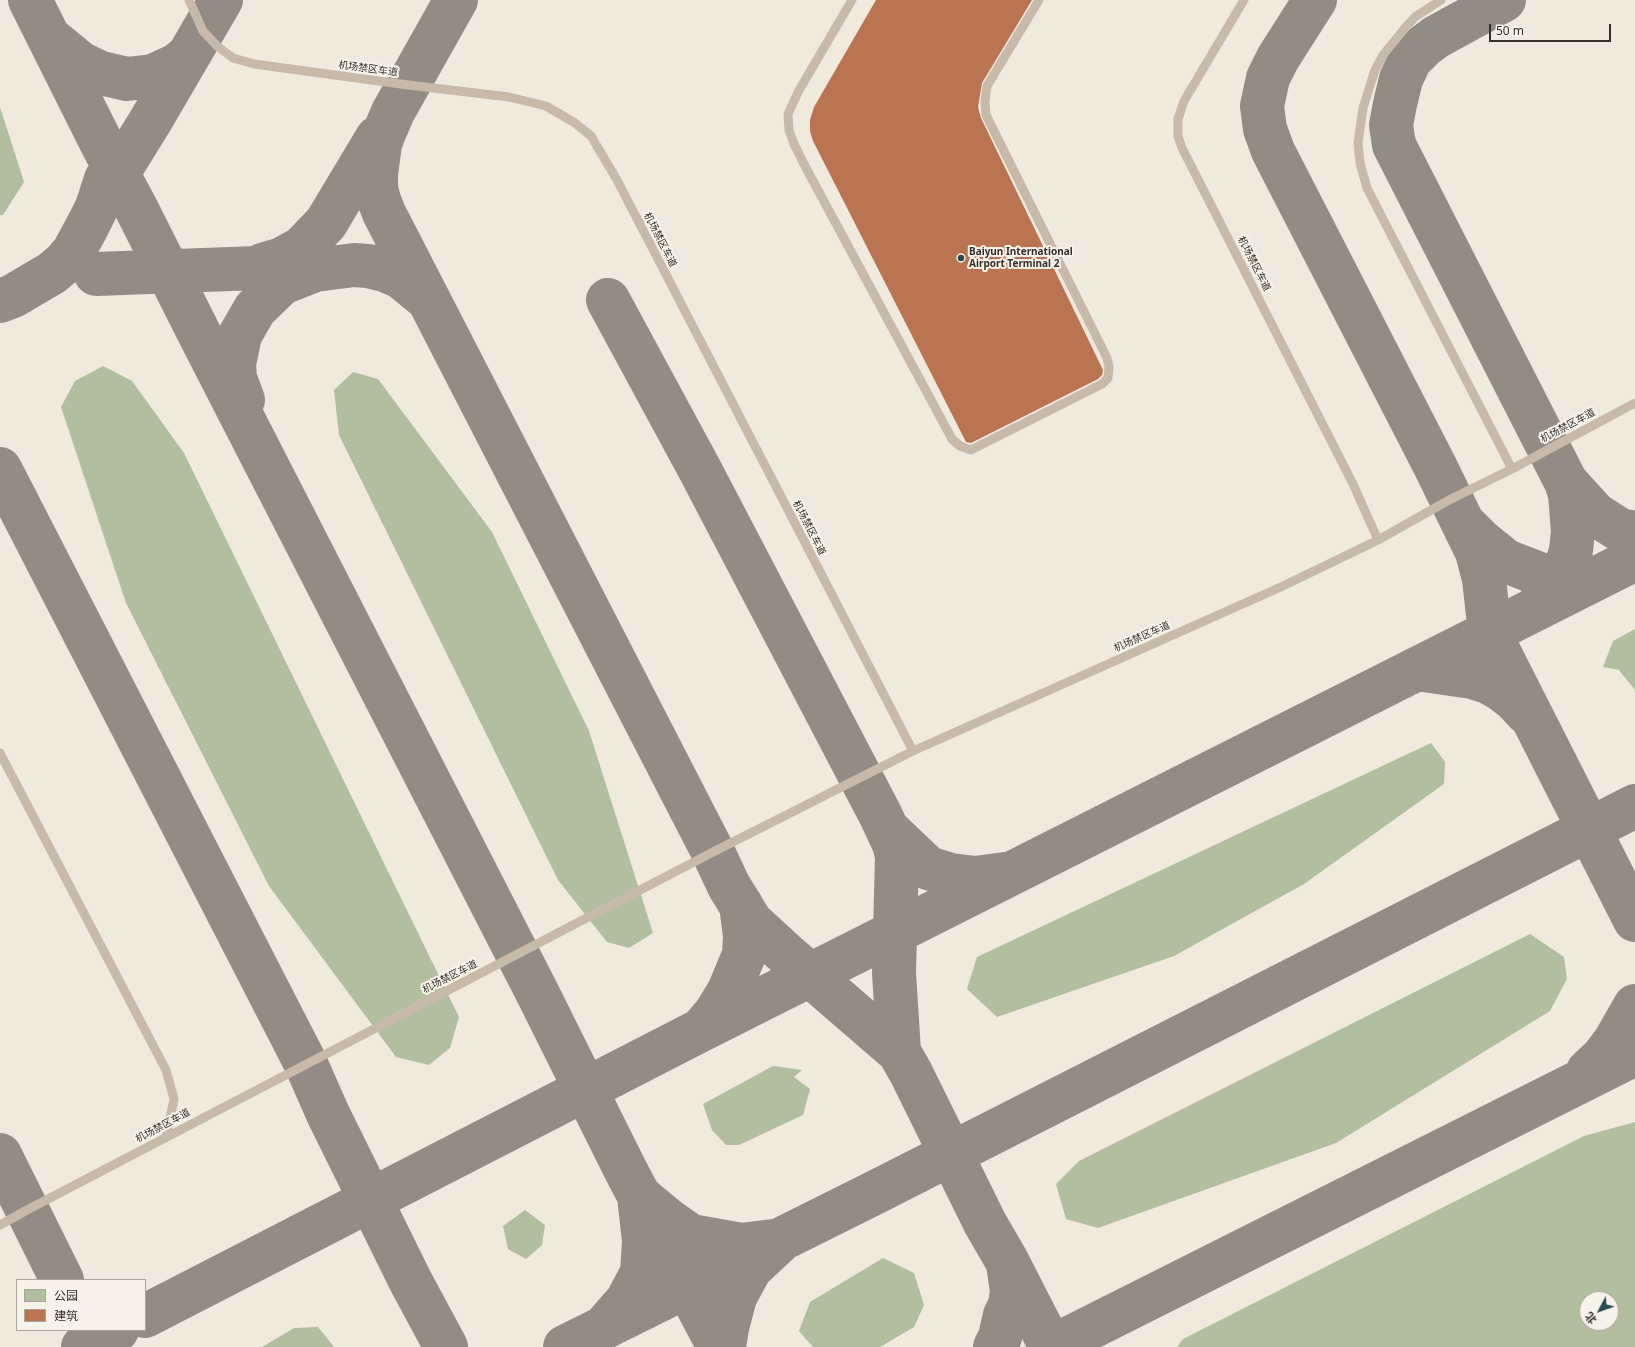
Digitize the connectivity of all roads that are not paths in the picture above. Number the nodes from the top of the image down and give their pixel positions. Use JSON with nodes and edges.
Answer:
{"nodes":[{"id":1,"x":189,"y":0,"type":"edge"},
{"id":2,"x":852,"y":0,"type":"edge"},
{"id":3,"x":1038,"y":0,"type":"edge"},
{"id":4,"x":1244,"y":0,"type":"edge"},
{"id":5,"x":1441,"y":0,"type":"edge"},
{"id":6,"x":1635,"y":403,"type":"edge"},
{"id":7,"x":1512,"y":469,"type":"junction"},
{"id":8,"x":1378,"y":540,"type":"junction"},
{"id":9,"x":913,"y":751,"type":"junction"},
{"id":10,"x":0,"y":753,"type":"edge"},
{"id":11,"x":166,"y":1137,"type":"junction"},
{"id":12,"x":0,"y":1225,"type":"edge"}],
"edges":[{"from":1,"to":9,"type":"lane","name":"机场禁区车道"},
{"from":2,"to":3,"type":"lane"},
{"from":4,"to":8,"type":"lane","name":"机场禁区车道"},
{"from":5,"to":7,"type":"lane"},
{"from":6,"to":7,"type":"lane","name":"机场禁区车道"},
{"from":7,"to":8,"type":"lane","name":"机场禁区车道"},
{"from":8,"to":9,"type":"lane","name":"机场禁区车道"},
{"from":9,"to":11,"type":"lane","name":"机场禁区车道"},
{"from":10,"to":11,"type":"lane"},
{"from":11,"to":12,"type":"lane","name":"机场禁区车道"}]}
